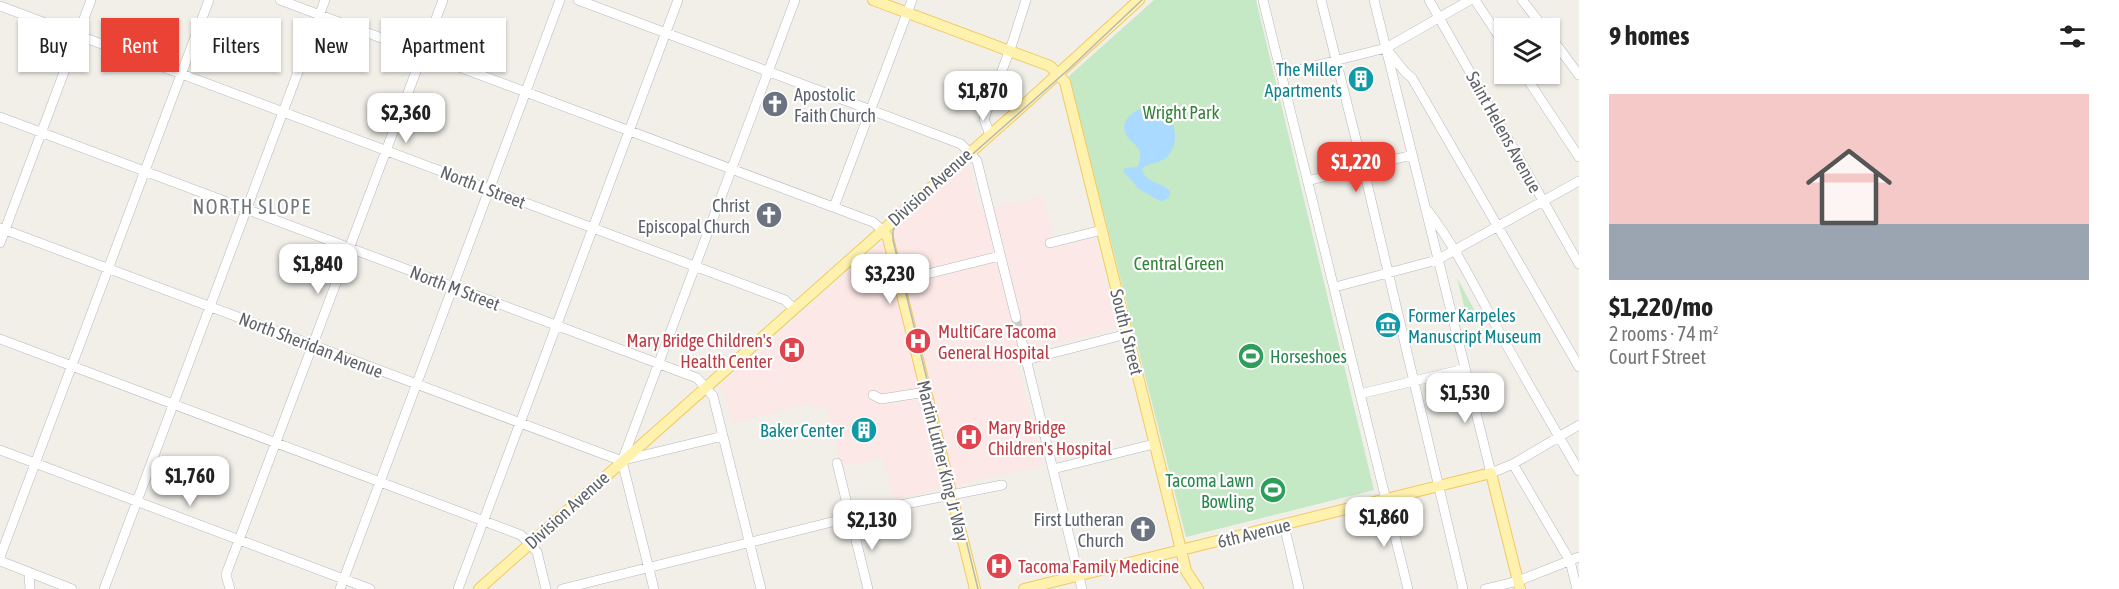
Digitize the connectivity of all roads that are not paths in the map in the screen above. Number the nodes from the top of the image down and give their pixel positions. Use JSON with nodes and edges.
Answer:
{"nodes":[{"id":1,"x":91,"y":0,"type":"edge"},
{"id":2,"x":209,"y":0,"type":"edge"},
{"id":3,"x":280,"y":0,"type":"edge"},
{"id":4,"x":326,"y":0,"type":"edge"},
{"id":5,"x":443,"y":0,"type":"edge"},
{"id":6,"x":560,"y":0,"type":"edge"},
{"id":7,"x":578,"y":0,"type":"edge"},
{"id":8,"x":678,"y":0,"type":"edge"},
{"id":9,"x":795,"y":0,"type":"edge"},
{"id":10,"x":873,"y":0,"type":"edge"},
{"id":11,"x":912,"y":0,"type":"edge"},
{"id":12,"x":1026,"y":0,"type":"edge"},
{"id":13,"x":1139,"y":0,"type":"edge"},
{"id":14,"x":1263,"y":0,"type":"edge"},
{"id":15,"x":1321,"y":0,"type":"edge"},
{"id":16,"x":1374,"y":0,"type":"edge"},
{"id":17,"x":1429,"y":0,"type":"edge"},
{"id":18,"x":1470,"y":0,"type":"edge"},
{"id":19,"x":1475,"y":0,"type":"edge"},
{"id":20,"x":1522,"y":0,"type":"edge"},
{"id":21,"x":0,"y":6,"type":"edge"},
{"id":22,"x":908,"y":13,"type":"junction"},
{"id":23,"x":320,"y":15,"type":"junction"},
{"id":24,"x":1440,"y":17,"type":"junction"},
{"id":25,"x":32,"y":18,"type":"edge"},
{"id":26,"x":84,"y":18,"type":"edge"},
{"id":27,"x":436,"y":18,"type":"edge"},
{"id":28,"x":1536,"y":18,"type":"edge"},
{"id":29,"x":1494,"y":29,"type":"edge"},
{"id":30,"x":665,"y":33,"type":"junction"},
{"id":31,"x":381,"y":38,"type":"edge"},
{"id":32,"x":89,"y":39,"type":"edge"},
{"id":33,"x":1386,"y":48,"type":"junction"},
{"id":34,"x":1560,"y":49,"type":"edge"},
{"id":35,"x":1010,"y":51,"type":"junction"},
{"id":36,"x":1336,"y":60,"type":"junction"},
{"id":37,"x":64,"y":72,"type":"edge"},
{"id":38,"x":416,"y":72,"type":"edge"},
{"id":39,"x":472,"y":72,"type":"edge"},
{"id":40,"x":768,"y":72,"type":"junction"},
{"id":41,"x":181,"y":74,"type":"junction"},
{"id":42,"x":1058,"y":74,"type":"junction"},
{"id":43,"x":1282,"y":74,"type":"junction"},
{"id":44,"x":1579,"y":75,"type":"edge"},
{"id":45,"x":1531,"y":84,"type":"edge"},
{"id":46,"x":526,"y":92,"type":"junction"},
{"id":47,"x":871,"y":110,"type":"junction"},
{"id":48,"x":284,"y":112,"type":"junction"},
{"id":49,"x":0,"y":117,"type":"edge"},
{"id":50,"x":629,"y":130,"type":"junction"},
{"id":51,"x":41,"y":133,"type":"junction"},
{"id":52,"x":990,"y":135,"type":"junction"},
{"id":53,"x":386,"y":151,"type":"junction"},
{"id":54,"x":970,"y":152,"type":"junction"},
{"id":55,"x":1412,"y":155,"type":"junction"},
{"id":56,"x":1579,"y":157,"type":"edge"},
{"id":57,"x":1363,"y":166,"type":"junction"},
{"id":58,"x":732,"y":169,"type":"junction"},
{"id":59,"x":144,"y":171,"type":"junction"},
{"id":60,"x":1307,"y":181,"type":"junction"},
{"id":61,"x":1579,"y":181,"type":"edge"},
{"id":62,"x":490,"y":189,"type":"junction"},
{"id":63,"x":1544,"y":202,"type":"junction"},
{"id":64,"x":834,"y":207,"type":"junction"},
{"id":65,"x":1425,"y":208,"type":"junction"},
{"id":66,"x":247,"y":210,"type":"junction"},
{"id":67,"x":1498,"y":226,"type":"junction"},
{"id":68,"x":592,"y":228,"type":"junction"},
{"id":69,"x":2,"y":229,"type":"edge"},
{"id":70,"x":882,"y":230,"type":"junction"},
{"id":71,"x":1102,"y":230,"type":"junction"},
{"id":72,"x":0,"y":243,"type":"edge"},
{"id":73,"x":1050,"y":243,"type":"dead end"},
{"id":74,"x":350,"y":248,"type":"junction"},
{"id":75,"x":1455,"y":251,"type":"junction"},
{"id":76,"x":1000,"y":256,"type":"junction"},
{"id":77,"x":1437,"y":260,"type":"junction"},
{"id":78,"x":1579,"y":264,"type":"edge"},
{"id":79,"x":695,"y":267,"type":"junction"},
{"id":80,"x":108,"y":269,"type":"junction"},
{"id":81,"x":1388,"y":273,"type":"junction"},
{"id":82,"x":899,"y":281,"type":"junction"},
{"id":83,"x":453,"y":287,"type":"junction"},
{"id":84,"x":1335,"y":287,"type":"junction"},
{"id":85,"x":211,"y":307,"type":"junction"},
{"id":86,"x":794,"y":309,"type":"junction"},
{"id":87,"x":1016,"y":318,"type":"tunnel mouth"},
{"id":88,"x":555,"y":325,"type":"junction"},
{"id":89,"x":1127,"y":334,"type":"junction"},
{"id":90,"x":1021,"y":338,"type":"tunnel mouth"},
{"id":91,"x":0,"y":339,"type":"edge"},
{"id":92,"x":314,"y":346,"type":"junction"},
{"id":93,"x":1026,"y":360,"type":"junction"},
{"id":94,"x":658,"y":364,"type":"junction"},
{"id":95,"x":71,"y":366,"type":"junction"},
{"id":96,"x":1579,"y":367,"type":"edge"},
{"id":97,"x":1464,"y":369,"type":"junction"},
{"id":98,"x":1414,"y":381,"type":"junction"},
{"id":99,"x":416,"y":384,"type":"junction"},
{"id":100,"x":705,"y":387,"type":"junction"},
{"id":101,"x":926,"y":392,"type":"junction"},
{"id":102,"x":1360,"y":394,"type":"junction"},
{"id":103,"x":873,"y":395,"type":"dead end"},
{"id":104,"x":174,"y":405,"type":"junction"},
{"id":105,"x":519,"y":423,"type":"junction"},
{"id":106,"x":1579,"y":425,"type":"edge"},
{"id":107,"x":723,"y":436,"type":"junction"},
{"id":108,"x":1558,"y":436,"type":"junction"},
{"id":109,"x":277,"y":443,"type":"junction"},
{"id":110,"x":1154,"y":444,"type":"junction"},
{"id":111,"x":0,"y":450,"type":"edge"},
{"id":112,"x":622,"y":461,"type":"junction"},
{"id":113,"x":34,"y":463,"type":"junction"},
{"id":114,"x":837,"y":463,"type":"dead end"},
{"id":115,"x":1513,"y":464,"type":"junction"},
{"id":116,"x":1053,"y":469,"type":"junction"},
{"id":117,"x":1579,"y":471,"type":"edge"},
{"id":118,"x":1491,"y":473,"type":"junction"},
{"id":119,"x":380,"y":482,"type":"junction"},
{"id":120,"x":1002,"y":485,"type":"dead end"},
{"id":121,"x":1439,"y":488,"type":"junction"},
{"id":122,"x":952,"y":495,"type":"junction"},
{"id":123,"x":1385,"y":501,"type":"junction"},
{"id":124,"x":138,"y":502,"type":"junction"},
{"id":125,"x":850,"y":518,"type":"junction"},
{"id":126,"x":483,"y":520,"type":"junction"},
{"id":127,"x":1284,"y":525,"type":"junction"},
{"id":128,"x":240,"y":541,"type":"junction"},
{"id":129,"x":530,"y":543,"type":"junction"},
{"id":130,"x":749,"y":543,"type":"junction"},
{"id":131,"x":1181,"y":550,"type":"junction"},
{"id":132,"x":0,"y":557,"type":"edge"},
{"id":133,"x":1574,"y":559,"type":"edge"},
{"id":134,"x":0,"y":561,"type":"edge"},
{"id":135,"x":649,"y":568,"type":"junction"},
{"id":136,"x":28,"y":573,"type":"junction"},
{"id":137,"x":1079,"y":576,"type":"junction"},
{"id":138,"x":344,"y":579,"type":"junction"},
{"id":139,"x":1519,"y":585,"type":"edge"},
{"id":140,"x":30,"y":589,"type":"edge"},
{"id":141,"x":72,"y":589,"type":"edge"},
{"id":142,"x":104,"y":589,"type":"edge"},
{"id":143,"x":230,"y":589,"type":"edge"},
{"id":144,"x":340,"y":589,"type":"edge"},
{"id":145,"x":370,"y":589,"type":"edge"},
{"id":146,"x":458,"y":589,"type":"edge"},
{"id":147,"x":479,"y":589,"type":"edge"},
{"id":148,"x":546,"y":589,"type":"edge"},
{"id":149,"x":562,"y":589,"type":"edge"},
{"id":150,"x":654,"y":589,"type":"edge"},
{"id":151,"x":760,"y":589,"type":"edge"},
{"id":152,"x":868,"y":589,"type":"edge"},
{"id":153,"x":975,"y":589,"type":"edge"},
{"id":154,"x":1024,"y":589,"type":"edge"},
{"id":155,"x":1082,"y":589,"type":"edge"},
{"id":156,"x":1198,"y":589,"type":"edge"},
{"id":157,"x":1299,"y":589,"type":"edge"},
{"id":158,"x":1408,"y":589,"type":"edge"},
{"id":159,"x":1463,"y":589,"type":"edge"},
{"id":160,"x":1485,"y":589,"type":"edge"},
{"id":161,"x":1577,"y":589,"type":"edge"}],
"edges":[{"from":1,"to":26,"type":"street"},
{"from":2,"to":41,"type":"street"},
{"from":3,"to":23,"type":"street"},
{"from":4,"to":23,"type":"street"},
{"from":5,"to":27,"type":"street"},
{"from":6,"to":46,"type":"street"},
{"from":7,"to":30,"type":"street"},
{"from":8,"to":30,"type":"street"},
{"from":9,"to":40,"type":"street"},
{"from":10,"to":22,"type":"main road"},
{"from":11,"to":22,"type":"street"},
{"from":12,"to":35,"type":"street"},
{"from":13,"to":42,"type":"main road","name":"Division Avenue"},
{"from":14,"to":43,"type":"street"},
{"from":15,"to":36,"type":"street"},
{"from":16,"to":33,"type":"street"},
{"from":17,"to":24,"type":"street","name":"Saint Helens Avenue"},
{"from":18,"to":24,"type":"street"},
{"from":19,"to":29,"type":"street"},
{"from":20,"to":28,"type":"street"},
{"from":21,"to":25,"type":"street","name":"North L Street"},
{"from":22,"to":35,"type":"main road"},
{"from":22,"to":47,"type":"street"},
{"from":23,"to":31,"type":"street"},
{"from":23,"to":48,"type":"street"},
{"from":24,"to":33,"type":"street"},
{"from":24,"to":63,"type":"street","name":"Saint Helens Avenue"},
{"from":30,"to":40,"type":"street"},
{"from":30,"to":50,"type":"street"},
{"from":32,"to":41,"type":"street","name":"North L Street"},
{"from":33,"to":36,"type":"street"},
{"from":33,"to":55,"type":"street"},
{"from":33,"to":67,"type":"street"},
{"from":34,"to":44,"type":"street"},
{"from":35,"to":42,"type":"main road"},
{"from":35,"to":52,"type":"street"},
{"from":36,"to":43,"type":"street"},
{"from":36,"to":57,"type":"street"},
{"from":37,"to":51,"type":"street"},
{"from":38,"to":53,"type":"street"},
{"from":39,"to":46,"type":"street"},
{"from":40,"to":47,"type":"street"},
{"from":40,"to":58,"type":"street"},
{"from":41,"to":48,"type":"street","name":"North L Street"},
{"from":41,"to":59,"type":"street"},
{"from":42,"to":52,"type":"main road","name":"Division Avenue"},
{"from":42,"to":71,"type":"main road","name":"South I Street"},
{"from":43,"to":60,"type":"street"},
{"from":45,"to":56,"type":"street"},
{"from":46,"to":50,"type":"street"},
{"from":46,"to":62,"type":"street"},
{"from":47,"to":54,"type":"street"},
{"from":47,"to":64,"type":"street"},
{"from":48,"to":53,"type":"street","name":"North L Street"},
{"from":48,"to":66,"type":"street"},
{"from":49,"to":51,"type":"street","name":"North M Street"},
{"from":50,"to":58,"type":"street"},
{"from":50,"to":68,"type":"street"},
{"from":51,"to":59,"type":"street","name":"North M Street"},
{"from":51,"to":69,"type":"street"},
{"from":52,"to":54,"type":"main road","name":"Division Avenue"},
{"from":53,"to":62,"type":"street","name":"North L Street"},
{"from":53,"to":74,"type":"street"},
{"from":54,"to":70,"type":"main road","name":"Division Avenue"},
{"from":54,"to":76,"type":"street"},
{"from":55,"to":57,"type":"street"},
{"from":55,"to":65,"type":"street"},
{"from":57,"to":60,"type":"street"},
{"from":57,"to":81,"type":"street"},
{"from":58,"to":64,"type":"street"},
{"from":58,"to":79,"type":"street"},
{"from":59,"to":66,"type":"street","name":"North M Street"},
{"from":59,"to":80,"type":"street"},
{"from":60,"to":84,"type":"street"},
{"from":61,"to":63,"type":"street"},
{"from":62,"to":68,"type":"street","name":"North L Street"},
{"from":62,"to":83,"type":"street"},
{"from":63,"to":67,"type":"street"},
{"from":63,"to":78,"type":"street","name":"Saint Helens Avenue"},
{"from":64,"to":70,"type":"street"},
{"from":65,"to":75,"type":"street"},
{"from":65,"to":77,"type":"street"},
{"from":66,"to":74,"type":"street","name":"North M Street"},
{"from":66,"to":85,"type":"street"},
{"from":67,"to":75,"type":"street"},
{"from":67,"to":96,"type":"street"},
{"from":68,"to":79,"type":"street","name":"North L Street"},
{"from":68,"to":88,"type":"street"},
{"from":69,"to":72,"type":"street"},
{"from":69,"to":80,"type":"street","name":"North Sheridan Avenue"},
{"from":70,"to":82,"type":"main road","name":"Martin Luther King Jr Way"},
{"from":70,"to":86,"type":"main road","name":"Division Avenue"},
{"from":71,"to":73,"type":"street"},
{"from":71,"to":89,"type":"main road","name":"South I Street"},
{"from":74,"to":83,"type":"street","name":"North M Street"},
{"from":74,"to":92,"type":"street"},
{"from":75,"to":77,"type":"street"},
{"from":75,"to":108,"type":"street"},
{"from":76,"to":82,"type":"street"},
{"from":76,"to":87,"type":"street"},
{"from":77,"to":81,"type":"street"},
{"from":77,"to":97,"type":"street"},
{"from":79,"to":86,"type":"street","name":"North L Street"},
{"from":79,"to":94,"type":"street"},
{"from":80,"to":85,"type":"street","name":"North Sheridan Avenue"},
{"from":80,"to":95,"type":"street"},
{"from":81,"to":84,"type":"street"},
{"from":81,"to":98,"type":"street"},
{"from":82,"to":101,"type":"main road","name":"Martin Luther King Jr Way"},
{"from":83,"to":88,"type":"street","name":"North M Street"},
{"from":83,"to":99,"type":"street"},
{"from":84,"to":102,"type":"street"},
{"from":85,"to":92,"type":"street","name":"North Sheridan Avenue"},
{"from":85,"to":104,"type":"street"},
{"from":86,"to":100,"type":"main road","name":"Division Avenue"},
{"from":88,"to":94,"type":"street","name":"North M Street"},
{"from":88,"to":105,"type":"street"},
{"from":89,"to":93,"type":"street"},
{"from":89,"to":110,"type":"main road","name":"South I Street"},
{"from":90,"to":93,"type":"street"},
{"from":91,"to":95,"type":"street"},
{"from":92,"to":99,"type":"street","name":"North Sheridan Avenue"},
{"from":92,"to":109,"type":"street"},
{"from":93,"to":116,"type":"street"},
{"from":94,"to":100,"type":"street","name":"North M Street"},
{"from":94,"to":112,"type":"street"},
{"from":95,"to":104,"type":"street"},
{"from":95,"to":113,"type":"street"},
{"from":97,"to":98,"type":"street"},
{"from":97,"to":118,"type":"street"},
{"from":98,"to":102,"type":"street"},
{"from":98,"to":121,"type":"street"},
{"from":99,"to":105,"type":"street","name":"North Sheridan Avenue"},
{"from":99,"to":119,"type":"street"},
{"from":100,"to":107,"type":"street"},
{"from":100,"to":112,"type":"main road","name":"Division Avenue"},
{"from":101,"to":103,"type":"street"},
{"from":101,"to":122,"type":"main road","name":"Martin Luther King Jr Way"},
{"from":102,"to":123,"type":"street"},
{"from":104,"to":109,"type":"street"},
{"from":104,"to":124,"type":"street"},
{"from":105,"to":112,"type":"street","name":"North Sheridan Avenue"},
{"from":105,"to":126,"type":"street"},
{"from":106,"to":108,"type":"street","name":"6th Avenue"},
{"from":107,"to":112,"type":"street"},
{"from":107,"to":130,"type":"street"},
{"from":108,"to":115,"type":"street","name":"6th Avenue"},
{"from":108,"to":117,"type":"street"},
{"from":109,"to":119,"type":"street"},
{"from":109,"to":128,"type":"street"},
{"from":110,"to":116,"type":"street"},
{"from":110,"to":131,"type":"main road","name":"South I Street"},
{"from":111,"to":113,"type":"street"},
{"from":112,"to":129,"type":"main road","name":"Division Avenue"},
{"from":112,"to":135,"type":"street"},
{"from":113,"to":124,"type":"street"},
{"from":113,"to":132,"type":"street"},
{"from":114,"to":125,"type":"street"},
{"from":115,"to":118,"type":"street","name":"6th Avenue"},
{"from":115,"to":133,"type":"street"},
{"from":116,"to":137,"type":"street"},
{"from":118,"to":121,"type":"main road","name":"6th Avenue"},
{"from":118,"to":139,"type":"main road"},
{"from":119,"to":126,"type":"street"},
{"from":119,"to":138,"type":"street"},
{"from":120,"to":122,"type":"street"},
{"from":121,"to":123,"type":"main road","name":"6th Avenue"},
{"from":121,"to":159,"type":"street"},
{"from":122,"to":125,"type":"street"},
{"from":122,"to":153,"type":"main road","name":"Martin Luther King Jr Way"},
{"from":123,"to":127,"type":"main road","name":"6th Avenue"},
{"from":123,"to":158,"type":"street"},
{"from":124,"to":128,"type":"street"},
{"from":124,"to":142,"type":"street"},
{"from":125,"to":130,"type":"street"},
{"from":125,"to":152,"type":"street"},
{"from":126,"to":129,"type":"street"},
{"from":126,"to":146,"type":"street"},
{"from":127,"to":131,"type":"main road","name":"6th Avenue"},
{"from":127,"to":157,"type":"street"},
{"from":128,"to":138,"type":"street"},
{"from":128,"to":143,"type":"street"},
{"from":129,"to":147,"type":"main road","name":"Division Avenue"},
{"from":129,"to":148,"type":"street"},
{"from":130,"to":135,"type":"street"},
{"from":130,"to":151,"type":"street"},
{"from":131,"to":137,"type":"main road","name":"6th Avenue"},
{"from":131,"to":156,"type":"main road","name":"South I Street"},
{"from":133,"to":139,"type":"street"},
{"from":133,"to":161,"type":"street"},
{"from":134,"to":136,"type":"street"},
{"from":135,"to":149,"type":"street"},
{"from":135,"to":150,"type":"street"},
{"from":136,"to":140,"type":"street"},
{"from":136,"to":141,"type":"street"},
{"from":137,"to":154,"type":"main road","name":"6th Avenue"},
{"from":137,"to":155,"type":"street"},
{"from":138,"to":144,"type":"street"},
{"from":138,"to":145,"type":"street"},
{"from":139,"to":160,"type":"street"}]}
